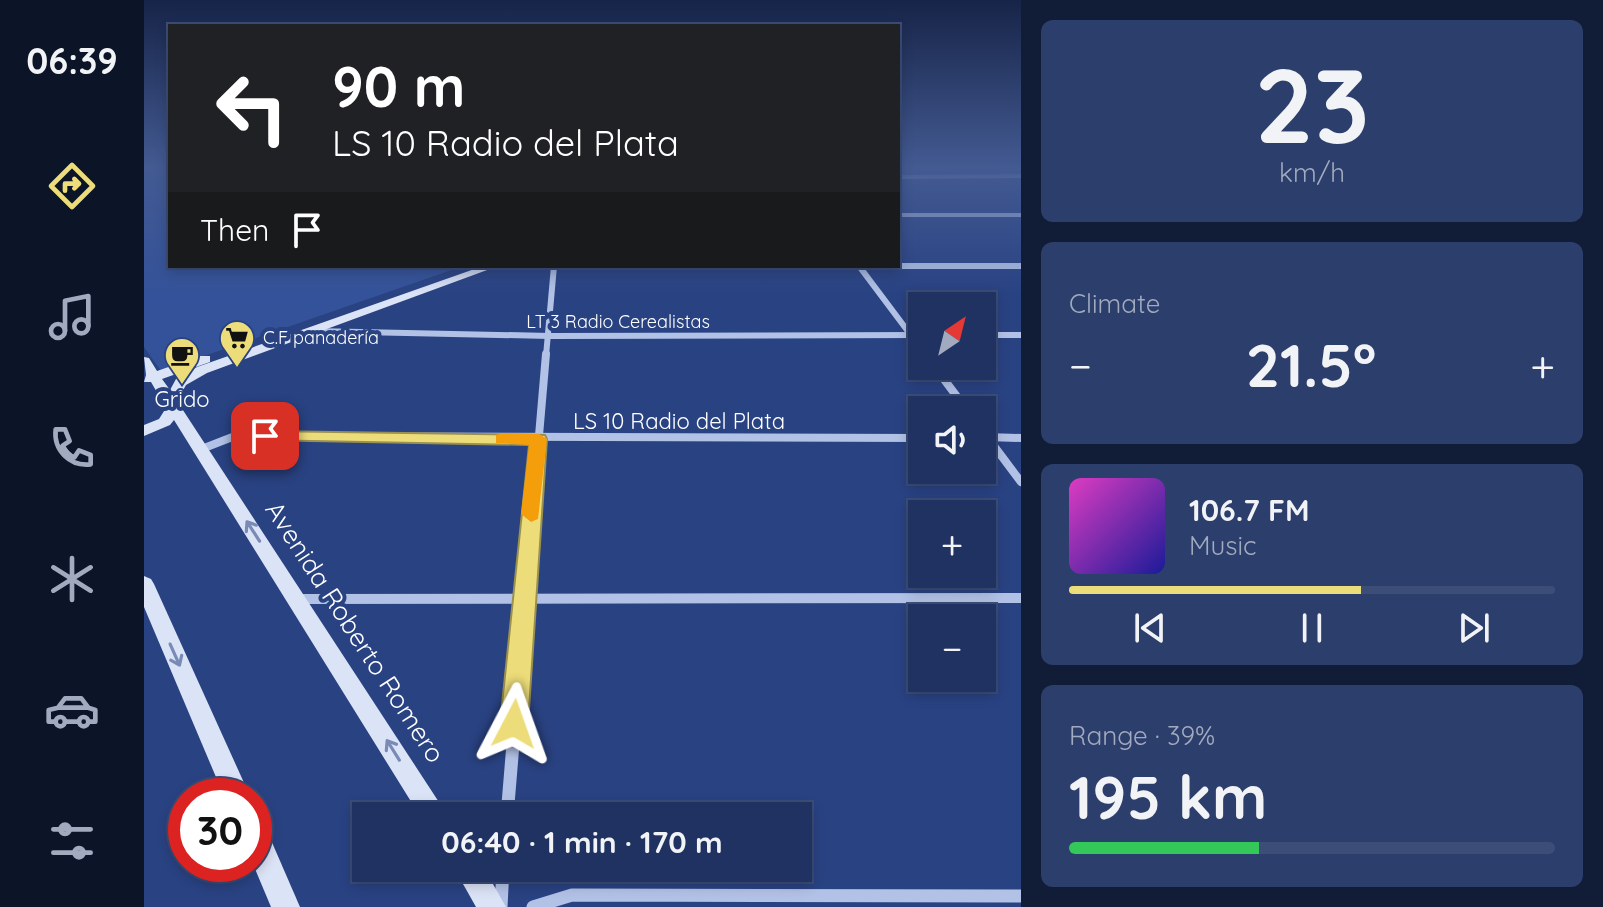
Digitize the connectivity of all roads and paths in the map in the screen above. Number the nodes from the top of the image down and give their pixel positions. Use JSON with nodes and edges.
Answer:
{"nodes":[{"id":1,"x":900,"y":215,"type":"edge"},
{"id":2,"x":1021,"y":215,"type":"edge"},
{"id":3,"x":900,"y":266,"type":"edge"},
{"id":4,"x":1021,"y":266,"type":"edge"},
{"id":5,"x":465,"y":268,"type":"edge"},
{"id":6,"x":487,"y":268,"type":"edge"},
{"id":7,"x":554,"y":268,"type":"edge"},
{"id":8,"x":861,"y":268,"type":"edge"},
{"id":9,"x":314,"y":331,"type":"junction"},
{"id":10,"x":908,"y":331,"type":"edge"},
{"id":11,"x":908,"y":335,"type":"edge"},
{"id":12,"x":996,"y":335,"type":"edge"},
{"id":13,"x":1021,"y":335,"type":"edge"},
{"id":14,"x":550,"y":336,"type":"junction"},
{"id":15,"x":148,"y":373,"type":"edge"},
{"id":16,"x":172,"y":404,"type":"junction"},
{"id":17,"x":144,"y":431,"type":"edge"},
{"id":18,"x":996,"y":436,"type":"edge"},
{"id":19,"x":908,"y":438,"type":"edge"},
{"id":20,"x":1021,"y":438,"type":"edge"},
{"id":21,"x":539,"y":439,"type":"junction"},
{"id":22,"x":199,"y":450,"type":"junction"},
{"id":23,"x":996,"y":450,"type":"edge"},
{"id":24,"x":1021,"y":482,"type":"edge"},
{"id":25,"x":144,"y":584,"type":"edge"},
{"id":26,"x":297,"y":598,"type":"junction"},
{"id":27,"x":1021,"y":598,"type":"edge"},
{"id":28,"x":523,"y":601,"type":"junction"},
{"id":29,"x":229,"y":778,"type":"edge"},
{"id":30,"x":426,"y":802,"type":"edge"},
{"id":31,"x":508,"y":802,"type":"edge"},
{"id":32,"x":272,"y":875,"type":"edge"},
{"id":33,"x":477,"y":882,"type":"edge"},
{"id":34,"x":502,"y":882,"type":"edge"},
{"id":35,"x":1021,"y":896,"type":"edge"},
{"id":36,"x":286,"y":907,"type":"edge"},
{"id":37,"x":492,"y":907,"type":"edge"},
{"id":38,"x":501,"y":907,"type":"edge"},
{"id":39,"x":533,"y":907,"type":"edge"}],
"edges":[{"from":1,"to":2,"type":"street"},
{"from":3,"to":4,"type":"street"},
{"from":5,"to":15,"type":"main road"},
{"from":6,"to":9,"type":"main road"},
{"from":7,"to":14,"type":"street"},
{"from":8,"to":10,"type":"street"},
{"from":9,"to":14,"type":"street","name":"LT 3 Radio Cerealistas"},
{"from":9,"to":16,"type":"main road"},
{"from":11,"to":14,"type":"street","name":"LT 3 Radio Cerealistas"},
{"from":12,"to":13,"type":"street"},
{"from":14,"to":21,"type":"street"},
{"from":15,"to":16,"type":"main road","name":"Avenida Roberto Romero"},
{"from":16,"to":17,"type":"main road"},
{"from":16,"to":22,"type":"main road","name":"Avenida Roberto Romero"},
{"from":18,"to":20,"type":"street"},
{"from":19,"to":21,"type":"street","name":"LS 10 Radio del Plata"},
{"from":21,"to":22,"type":"street","name":"LS 10 Radio del Plata"},
{"from":21,"to":28,"type":"street"},
{"from":26,"to":22,"type":"main road","name":"Avenida Roberto Romero","one_way":true},
{"from":23,"to":24,"type":"street"},
{"from":25,"to":29,"type":"main road","one_way":true},
{"from":26,"to":28,"type":"street"},
{"from":30,"to":26,"type":"main road","name":"Avenida Roberto Romero","one_way":true},
{"from":27,"to":28,"type":"street"},
{"from":28,"to":31,"type":"street"},
{"from":32,"to":36,"type":"main road"},
{"from":33,"to":37,"type":"main road"},
{"from":34,"to":38,"type":"street"},
{"from":35,"to":39,"type":"street"}]}
